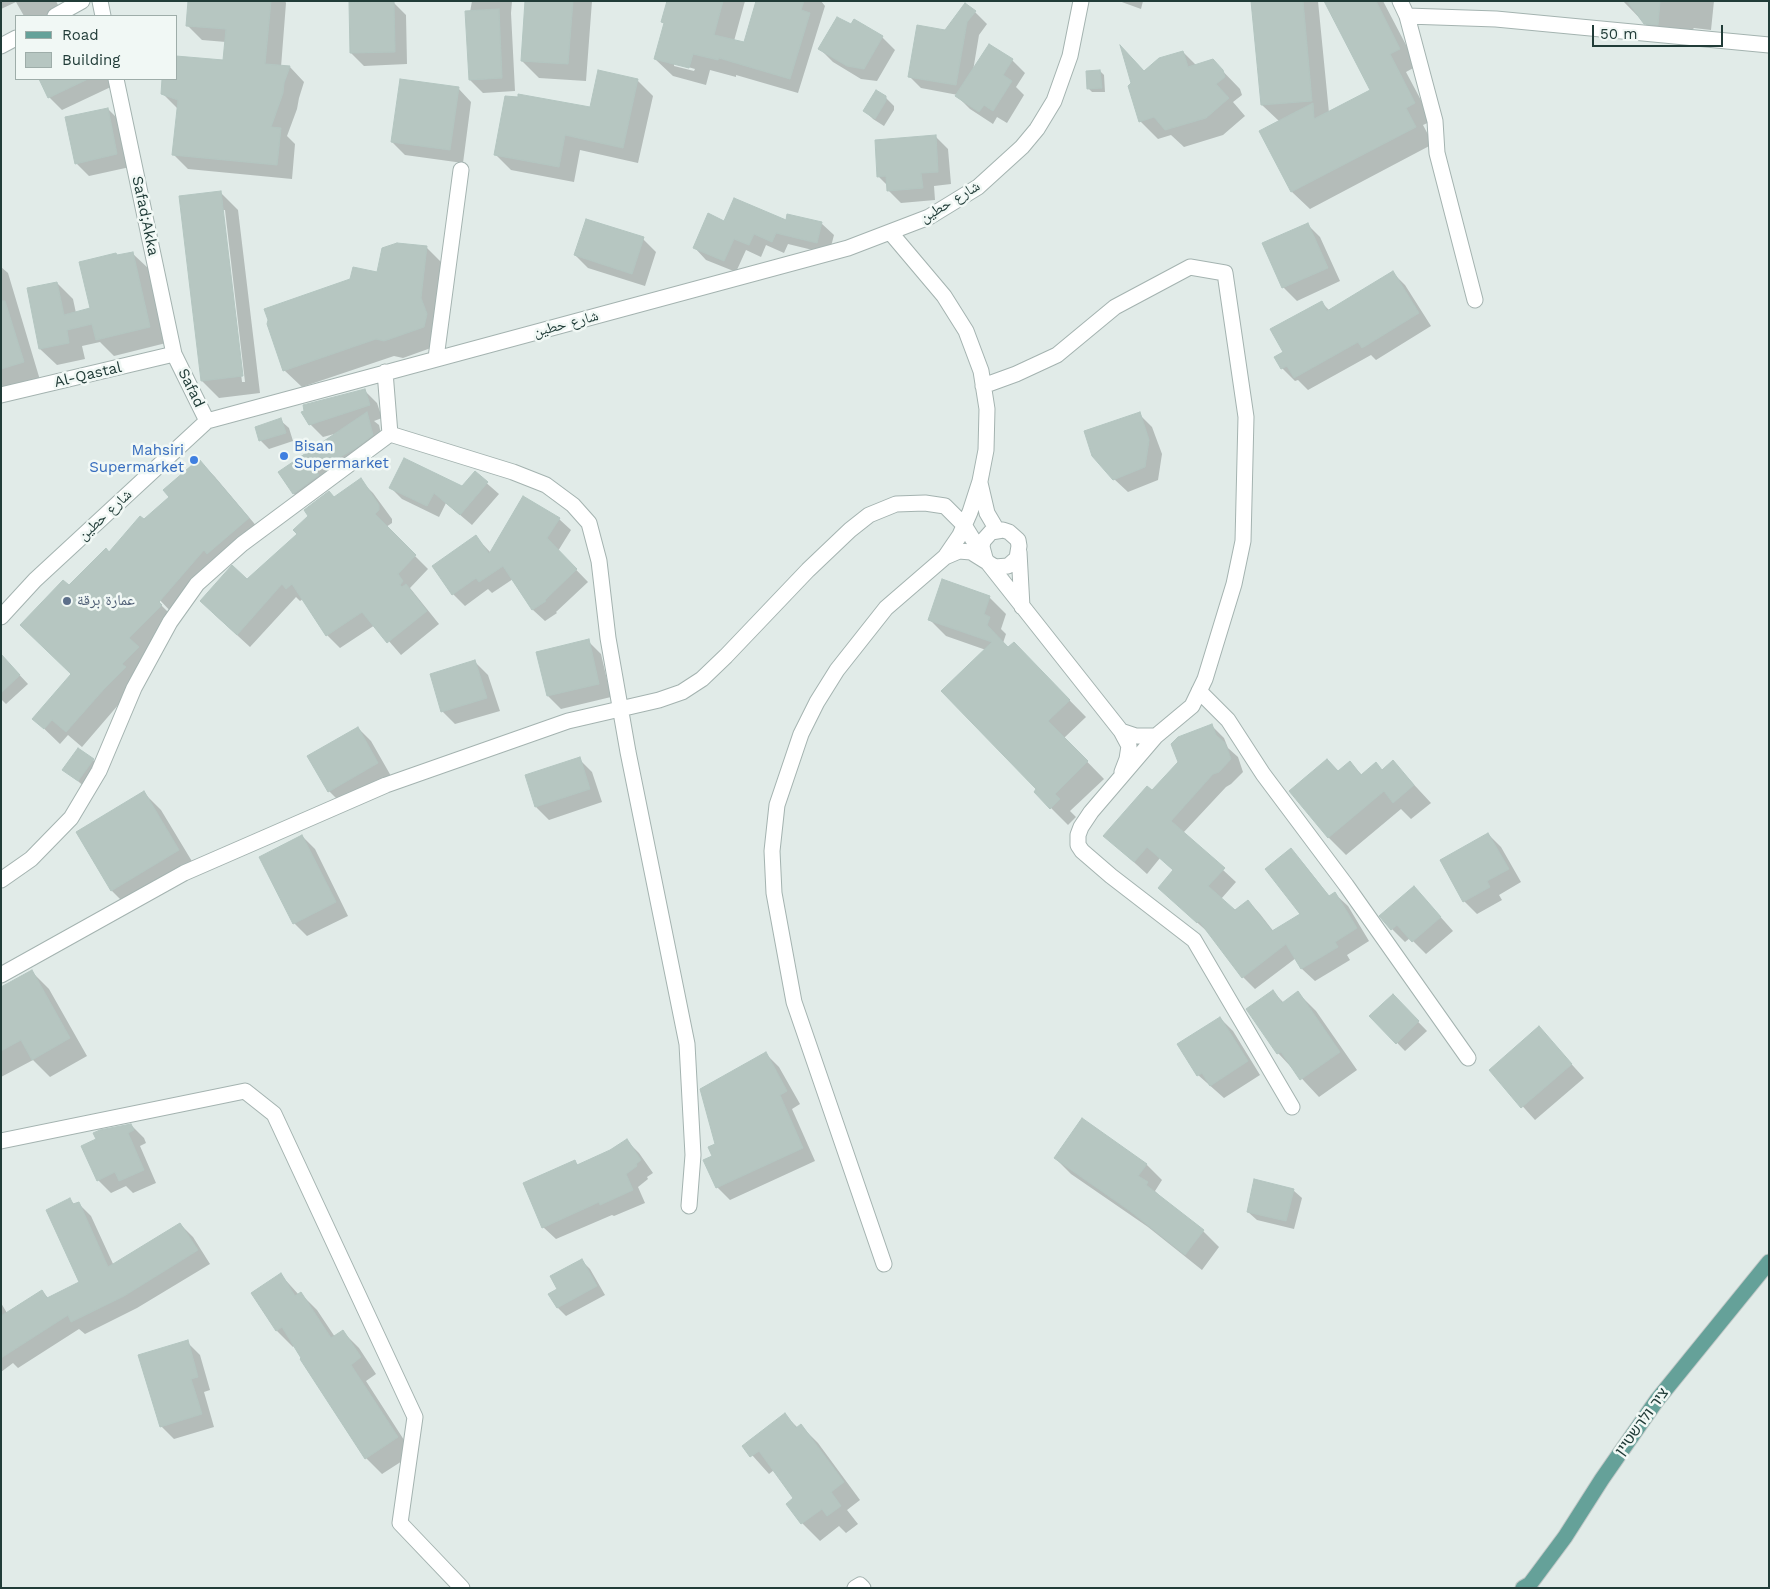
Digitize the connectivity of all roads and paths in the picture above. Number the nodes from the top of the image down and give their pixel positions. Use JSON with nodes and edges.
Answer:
{"nodes":[{"id":1,"x":82,"y":1,"type":"edge"},
{"id":2,"x":100,"y":1,"type":"edge"},
{"id":3,"x":1400,"y":1,"type":"edge"},
{"id":4,"x":1076,"y":2,"type":"edge"},
{"id":5,"x":57,"y":15,"type":"edge"},
{"id":6,"x":103,"y":15,"type":"edge"},
{"id":7,"x":1407,"y":16,"type":"junction"},
{"id":8,"x":15,"y":39,"type":"edge"},
{"id":9,"x":1769,"y":45,"type":"edge"},
{"id":10,"x":1,"y":46,"type":"edge"},
{"id":11,"x":116,"y":80,"type":"edge"},
{"id":12,"x":461,"y":170,"type":"dead end"},
{"id":13,"x":890,"y":232,"type":"junction"},
{"id":14,"x":1475,"y":300,"type":"dead end"},
{"id":15,"x":174,"y":354,"type":"junction"},
{"id":16,"x":436,"y":358,"type":"junction"},
{"id":17,"x":385,"y":372,"type":"junction"},
{"id":18,"x":983,"y":386,"type":"junction"},
{"id":19,"x":1,"y":395,"type":"edge"},
{"id":20,"x":208,"y":421,"type":"junction"},
{"id":21,"x":390,"y":434,"type":"junction"},
{"id":22,"x":980,"y":481,"type":"junction"},
{"id":23,"x":964,"y":526,"type":"junction"},
{"id":24,"x":997,"y":530,"type":"junction"},
{"id":25,"x":1019,"y":552,"type":"junction"},
{"id":26,"x":945,"y":557,"type":"junction"},
{"id":27,"x":985,"y":560,"type":"junction"},
{"id":28,"x":1022,"y":608,"type":"junction"},
{"id":29,"x":1,"y":617,"type":"edge"},
{"id":30,"x":1199,"y":691,"type":"junction"},
{"id":31,"x":620,"y":708,"type":"junction"},
{"id":32,"x":1121,"y":731,"type":"junction"},
{"id":33,"x":1156,"y":736,"type":"junction"},
{"id":34,"x":1120,"y":778,"type":"junction"},
{"id":35,"x":1,"y":880,"type":"edge"},
{"id":36,"x":1,"y":975,"type":"edge"},
{"id":37,"x":1468,"y":1058,"type":"dead end"},
{"id":38,"x":1292,"y":1107,"type":"dead end"},
{"id":39,"x":1,"y":1141,"type":"edge"},
{"id":40,"x":689,"y":1206,"type":"dead end"},
{"id":41,"x":1769,"y":1262,"type":"edge"},
{"id":42,"x":884,"y":1264,"type":"dead end"},
{"id":43,"x":462,"y":1588,"type":"edge"},
{"id":44,"x":855,"y":1588,"type":"edge"},
{"id":45,"x":863,"y":1588,"type":"edge"},
{"id":46,"x":1523,"y":1588,"type":"edge"}],
"edges":[{"from":1,"to":5,"type":"street"},
{"from":2,"to":6,"type":"street"},
{"from":3,"to":7,"type":"street"},
{"from":4,"to":13,"type":"street","name":"شارع حطين"},
{"from":7,"to":9,"type":"street"},
{"from":7,"to":14,"type":"street"},
{"from":8,"to":10,"type":"street"},
{"from":11,"to":15,"type":"street","name":"Safad;Akka"},
{"from":12,"to":16,"type":"street"},
{"from":13,"to":16,"type":"street","name":"شارع حطين"},
{"from":13,"to":18,"type":"street"},
{"from":15,"to":19,"type":"street","name":"Al-Qastal"},
{"from":15,"to":20,"type":"street","name":"Safad"},
{"from":16,"to":17,"type":"street","name":"شارع حطين"},
{"from":17,"to":20,"type":"street","name":"شارع حطين"},
{"from":17,"to":21,"type":"street"},
{"from":18,"to":22,"type":"street"},
{"from":18,"to":30,"type":"street"},
{"from":20,"to":29,"type":"street","name":"شارع حطين"},
{"from":21,"to":31,"type":"street"},
{"from":21,"to":35,"type":"street"},
{"from":22,"to":23,"type":"street"},
{"from":22,"to":24,"type":"street"},
{"from":23,"to":24,"type":"street"},
{"from":23,"to":26,"type":"street"},
{"from":23,"to":27,"type":"street"},
{"from":23,"to":31,"type":"street"},
{"from":24,"to":25,"type":"street"},
{"from":24,"to":27,"type":"street"},
{"from":25,"to":27,"type":"street"},
{"from":25,"to":28,"type":"street"},
{"from":26,"to":27,"type":"street"},
{"from":26,"to":42,"type":"street"},
{"from":27,"to":28,"type":"street"},
{"from":28,"to":32,"type":"street"},
{"from":30,"to":33,"type":"street"},
{"from":30,"to":37,"type":"street"},
{"from":31,"to":36,"type":"street"},
{"from":31,"to":40,"type":"street"},
{"from":32,"to":33,"type":"street"},
{"from":32,"to":34,"type":"street"},
{"from":33,"to":34,"type":"street"},
{"from":34,"to":38,"type":"street"},
{"from":39,"to":43,"type":"street"},
{"from":41,"to":46,"type":"main road","name":"ציר ולרשטיין"},
{"from":44,"to":45,"type":"street"}]}
